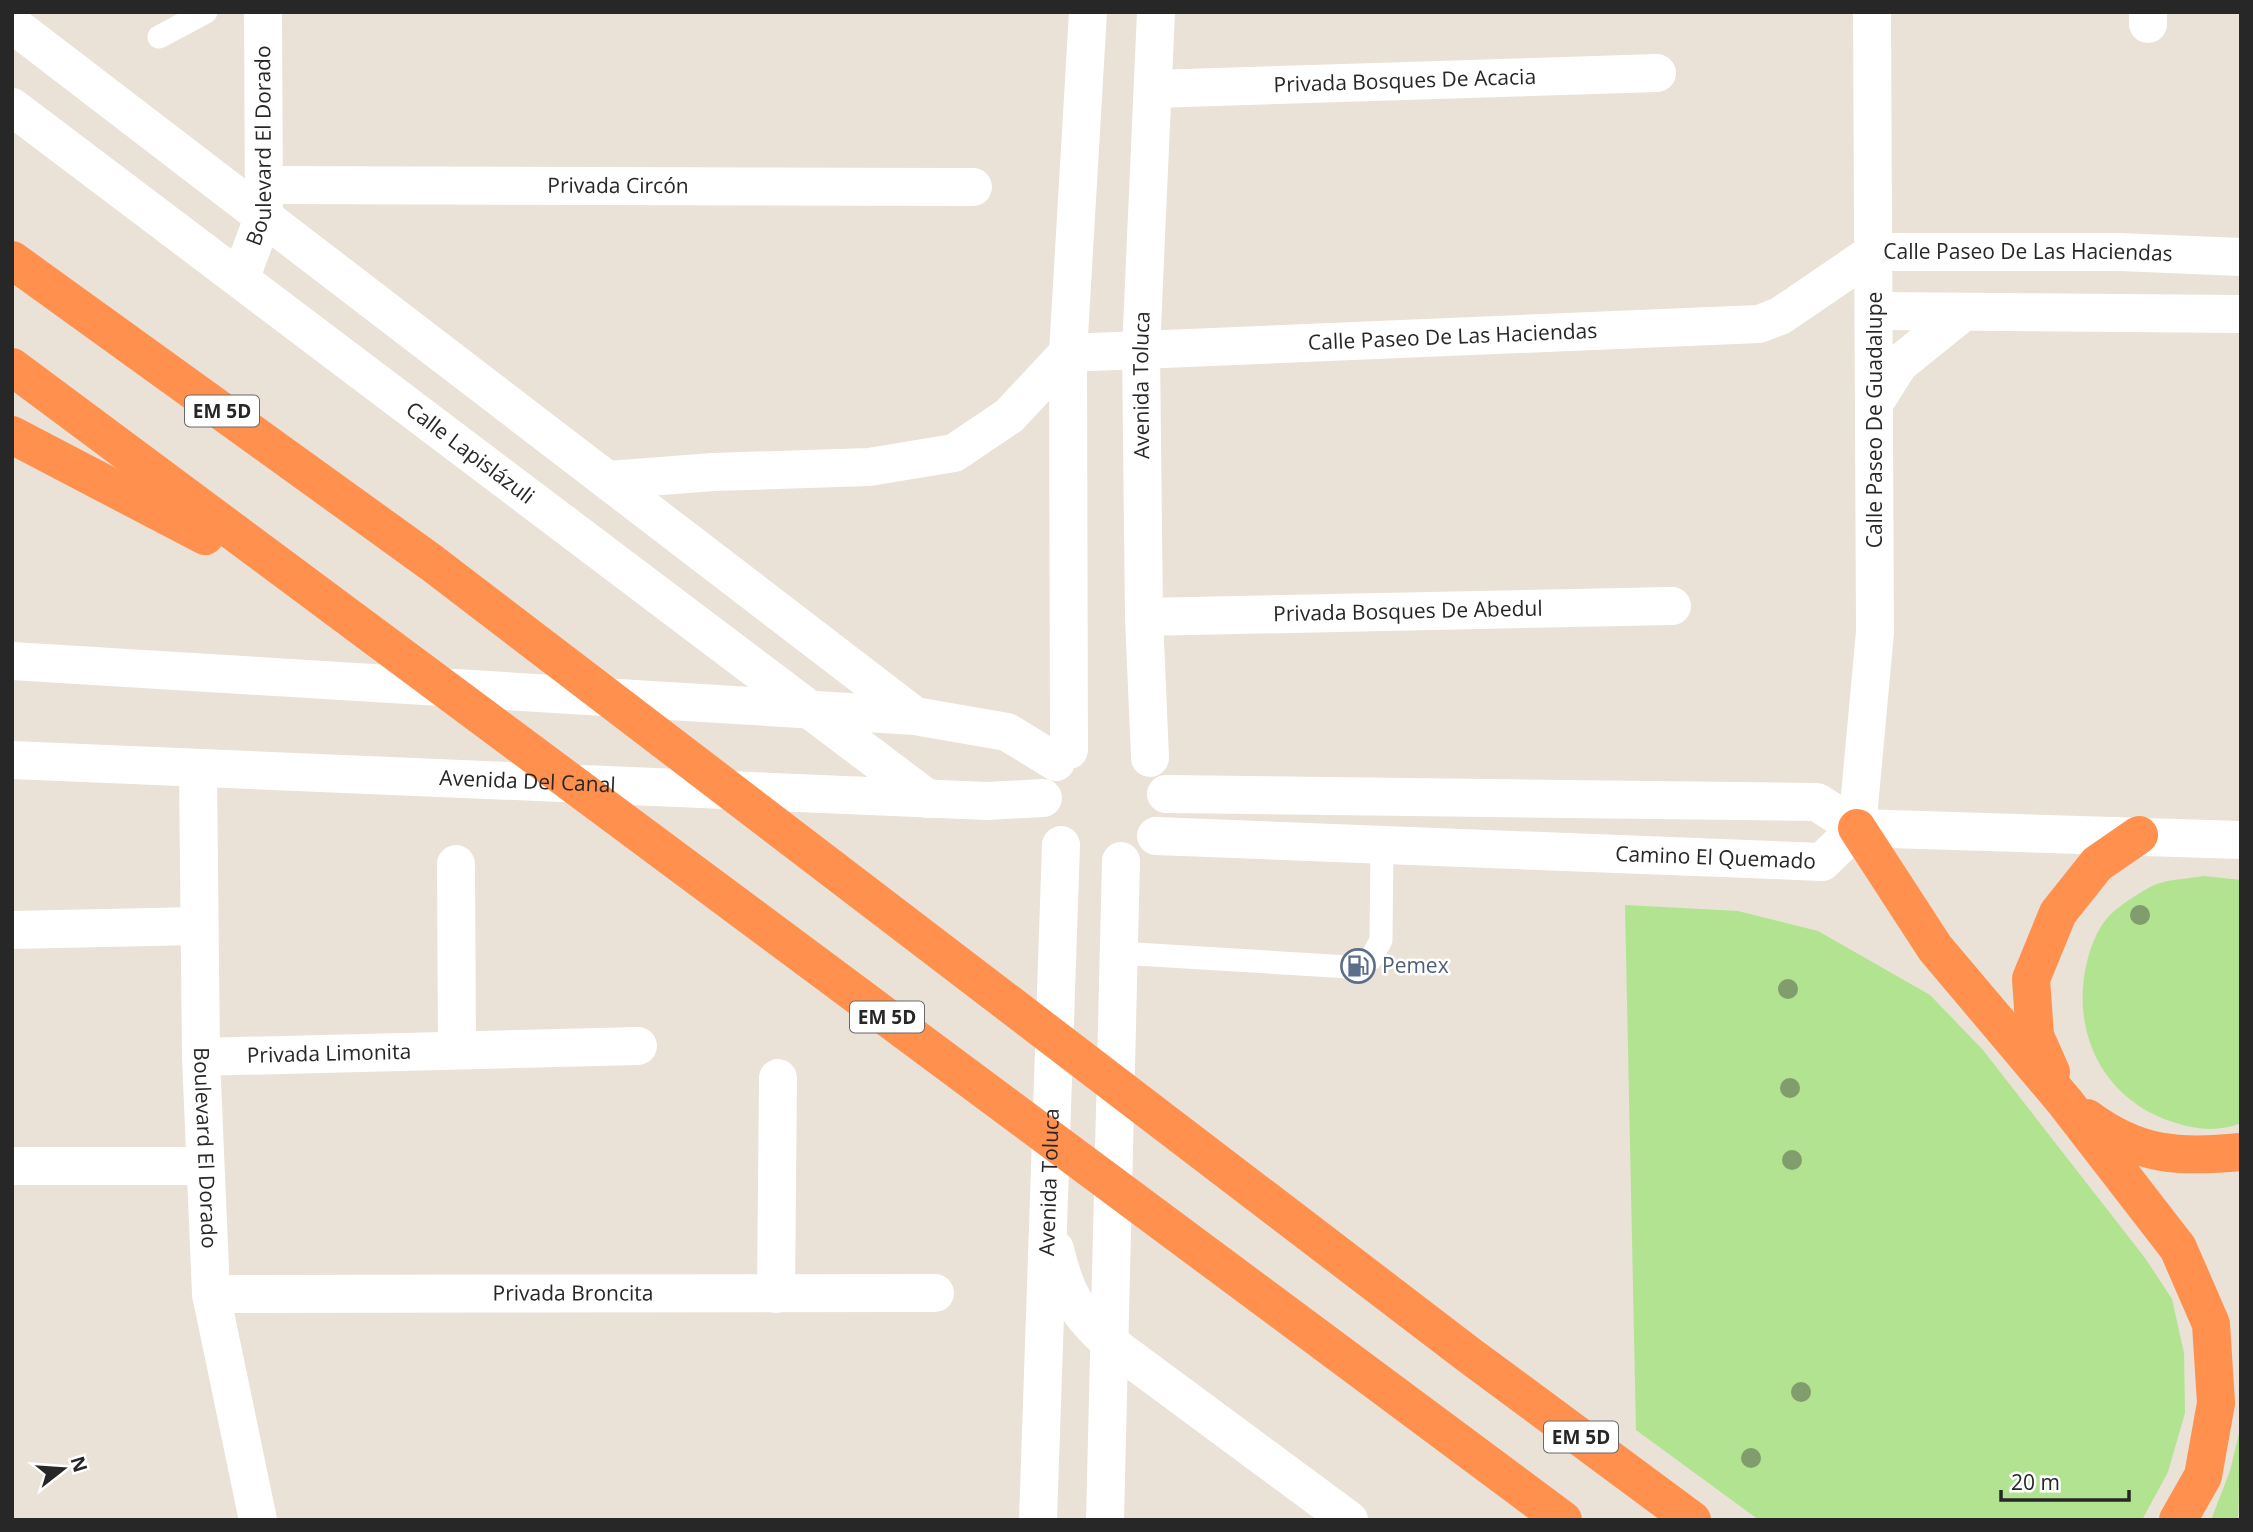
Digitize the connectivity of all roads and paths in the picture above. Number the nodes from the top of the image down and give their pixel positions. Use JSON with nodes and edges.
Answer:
{"nodes":[{"id":1,"x":206,"y":12,"type":"edge"},
{"id":2,"x":263,"y":12,"type":"edge"},
{"id":3,"x":1088,"y":12,"type":"edge"},
{"id":4,"x":1156,"y":12,"type":"edge"},
{"id":5,"x":1872,"y":12,"type":"edge"},
{"id":6,"x":27,"y":26,"type":"edge"},
{"id":7,"x":159,"y":37,"type":"dead end"},
{"id":8,"x":1657,"y":72,"type":"dead end"},
{"id":9,"x":1153,"y":89,"type":"junction"},
{"id":10,"x":12,"y":107,"type":"edge"},
{"id":11,"x":973,"y":187,"type":"dead end"},
{"id":12,"x":264,"y":200,"type":"junction"},
{"id":13,"x":1874,"y":252,"type":"junction"},
{"id":14,"x":2119,"y":253,"type":"junction"},
{"id":15,"x":2241,"y":257,"type":"edge"},
{"id":16,"x":12,"y":260,"type":"edge"},
{"id":17,"x":241,"y":277,"type":"junction"},
{"id":18,"x":1826,"y":285,"type":"junction"},
{"id":19,"x":1875,"y":312,"type":"junction"},
{"id":20,"x":1961,"y":314,"type":"junction"},
{"id":21,"x":2118,"y":314,"type":"junction"},
{"id":22,"x":2241,"y":314,"type":"edge"},
{"id":23,"x":1141,"y":351,"type":"junction"},
{"id":24,"x":1068,"y":353,"type":"junction"},
{"id":25,"x":12,"y":368,"type":"edge"},
{"id":26,"x":1875,"y":402,"type":"junction"},
{"id":27,"x":12,"y":435,"type":"edge"},
{"id":28,"x":609,"y":480,"type":"junction"},
{"id":29,"x":328,"y":604,"type":"junction"},
{"id":30,"x":1672,"y":606,"type":"dead end"},
{"id":31,"x":1144,"y":617,"type":"junction"},
{"id":32,"x":12,"y":661,"type":"edge"},
{"id":33,"x":809,"y":709,"type":"junction"},
{"id":34,"x":915,"y":716,"type":"junction"},
{"id":35,"x":1085,"y":747,"type":"junction"},
{"id":36,"x":1150,"y":758,"type":"junction"},
{"id":37,"x":12,"y":761,"type":"edge"},
{"id":38,"x":198,"y":770,"type":"junction"},
{"id":39,"x":1166,"y":794,"type":"junction"},
{"id":40,"x":1043,"y":798,"type":"junction"},
{"id":41,"x":928,"y":799,"type":"junction"},
{"id":42,"x":1857,"y":828,"type":"junction"},
{"id":43,"x":2138,"y":835,"type":"junction"},
{"id":44,"x":1156,"y":836,"type":"junction"},
{"id":45,"x":2241,"y":840,"type":"edge"},
{"id":46,"x":1061,"y":845,"type":"junction"},
{"id":47,"x":1382,"y":845,"type":"junction"},
{"id":48,"x":1121,"y":861,"type":"junction"},
{"id":49,"x":456,"y":864,"type":"dead end"},
{"id":50,"x":198,"y":926,"type":"junction"},
{"id":51,"x":12,"y":930,"type":"edge"},
{"id":52,"x":1119,"y":953,"type":"junction"},
{"id":53,"x":638,"y":1046,"type":"dead end"},
{"id":54,"x":457,"y":1049,"type":"junction"},
{"id":55,"x":201,"y":1057,"type":"junction"},
{"id":56,"x":778,"y":1078,"type":"dead end"},
{"id":57,"x":2065,"y":1102,"type":"junction"},
{"id":58,"x":2241,"y":1152,"type":"edge"},
{"id":59,"x":12,"y":1166,"type":"edge"},
{"id":60,"x":205,"y":1166,"type":"junction"},
{"id":61,"x":1048,"y":1224,"type":"junction"},
{"id":62,"x":935,"y":1293,"type":"dead end"},
{"id":63,"x":211,"y":1294,"type":"junction"},
{"id":64,"x":775,"y":1294,"type":"junction"},
{"id":65,"x":1111,"y":1344,"type":"junction"},
{"id":66,"x":1558,"y":1420,"type":"junction"},
{"id":67,"x":258,"y":1520,"type":"edge"},
{"id":68,"x":1038,"y":1520,"type":"edge"},
{"id":69,"x":1105,"y":1520,"type":"edge"},
{"id":70,"x":1349,"y":1520,"type":"edge"},
{"id":71,"x":1563,"y":1520,"type":"edge"},
{"id":72,"x":1692,"y":1520,"type":"edge"},
{"id":73,"x":1718,"y":1520,"type":"edge"},
{"id":74,"x":2178,"y":1520,"type":"edge"}],
"edges":[{"from":1,"to":7,"type":"lane"},
{"from":2,"to":12,"type":"street","name":"Boulevard El Dorado"},
{"from":3,"to":24,"type":"street"},
{"from":4,"to":9,"type":"street","name":"Avenida Toluca"},
{"from":5,"to":13,"type":"street","name":"Calle Paseo De Guadalupe"},
{"from":6,"to":12,"type":"street"},
{"from":8,"to":9,"type":"street","name":"Privada Bosques De Acacia"},
{"from":9,"to":23,"type":"street","name":"Avenida Toluca"},
{"from":10,"to":17,"type":"street","name":"Calle Lapislázuli"},
{"from":11,"to":12,"type":"street","name":"Privada Circón"},
{"from":12,"to":17,"type":"street","name":"Boulevard El Dorado"},
{"from":12,"to":28,"type":"street"},
{"from":13,"to":14,"type":"street","name":"Calle Paseo De Las Haciendas"},
{"from":13,"to":18,"type":"street","name":"Calle Paseo De Las Haciendas"},
{"from":13,"to":19,"type":"street","name":"Calle Paseo De Guadalupe"},
{"from":14,"to":15,"type":"street","name":"Calle Paseo De Las Haciendas"},
{"from":14,"to":21,"type":"street"},
{"from":16,"to":66,"type":"highway","number":"EM 5D"},
{"from":17,"to":33,"type":"street","name":"Calle Lapislázuli"},
{"from":18,"to":19,"type":"street"},
{"from":18,"to":23,"type":"street","name":"Calle Paseo De Las Haciendas"},
{"from":19,"to":20,"type":"street"},
{"from":19,"to":26,"type":"street","name":"Calle Paseo De Guadalupe"},
{"from":20,"to":21,"type":"street"},
{"from":20,"to":26,"type":"street"},
{"from":21,"to":22,"type":"street"},
{"from":23,"to":24,"type":"street","name":"Calle Paseo De Las Haciendas"},
{"from":23,"to":31,"type":"street","name":"Avenida Toluca"},
{"from":24,"to":28,"type":"street"},
{"from":24,"to":35,"type":"street"},
{"from":25,"to":29,"type":"highway","number":"EM 5D"},
{"from":26,"to":42,"type":"street","name":"Calle Paseo De Guadalupe"},
{"from":27,"to":29,"type":"highway"},
{"from":28,"to":34,"type":"street"},
{"from":29,"to":71,"type":"highway","number":"EM 5D"},
{"from":30,"to":31,"type":"street","name":"Privada Bosques De Abedul"},
{"from":31,"to":36,"type":"street","name":"Avenida Toluca"},
{"from":32,"to":33,"type":"street"},
{"from":33,"to":34,"type":"street"},
{"from":33,"to":41,"type":"street","name":"Calle Lapislázuli"},
{"from":34,"to":35,"type":"street"},
{"from":35,"to":36,"type":"street"},
{"from":35,"to":40,"type":"street"},
{"from":36,"to":39,"type":"street"},
{"from":37,"to":38,"type":"street","name":"Avenida Del Canal"},
{"from":38,"to":41,"type":"street","name":"Avenida Del Canal"},
{"from":38,"to":50,"type":"street","name":"Boulevard El Dorado"},
{"from":39,"to":42,"type":"street"},
{"from":39,"to":44,"type":"street"},
{"from":40,"to":41,"type":"street","name":"Avenida Del Canal"},
{"from":40,"to":46,"type":"street"},
{"from":42,"to":43,"type":"street"},
{"from":42,"to":47,"type":"street","name":"Camino El Quemado"},
{"from":42,"to":57,"type":"highway"},
{"from":43,"to":45,"type":"street"},
{"from":43,"to":57,"type":"highway"},
{"from":44,"to":47,"type":"street","name":"Camino El Quemado"},
{"from":44,"to":48,"type":"street"},
{"from":46,"to":48,"type":"street"},
{"from":46,"to":61,"type":"street","name":"Avenida Toluca"},
{"from":47,"to":52,"type":"lane"},
{"from":48,"to":52,"type":"street"},
{"from":49,"to":54,"type":"street"},
{"from":50,"to":51,"type":"street"},
{"from":50,"to":55,"type":"street","name":"Boulevard El Dorado"},
{"from":52,"to":65,"type":"street"},
{"from":53,"to":54,"type":"street","name":"Privada Limonita"},
{"from":54,"to":55,"type":"street","name":"Privada Limonita"},
{"from":55,"to":60,"type":"street","name":"Boulevard El Dorado"},
{"from":56,"to":64,"type":"street"},
{"from":57,"to":58,"type":"highway"},
{"from":57,"to":74,"type":"highway"},
{"from":59,"to":60,"type":"street"},
{"from":60,"to":63,"type":"street","name":"Boulevard El Dorado"},
{"from":61,"to":65,"type":"street"},
{"from":61,"to":68,"type":"street","name":"Avenida Toluca"},
{"from":62,"to":64,"type":"street","name":"Privada Broncita"},
{"from":63,"to":64,"type":"street","name":"Privada Broncita"},
{"from":63,"to":67,"type":"street","name":"Boulevard El Dorado"},
{"from":65,"to":69,"type":"street"},
{"from":65,"to":70,"type":"street"},
{"from":66,"to":72,"type":"highway","number":"EM 5D"},
{"from":66,"to":73,"type":"highway"}]}
